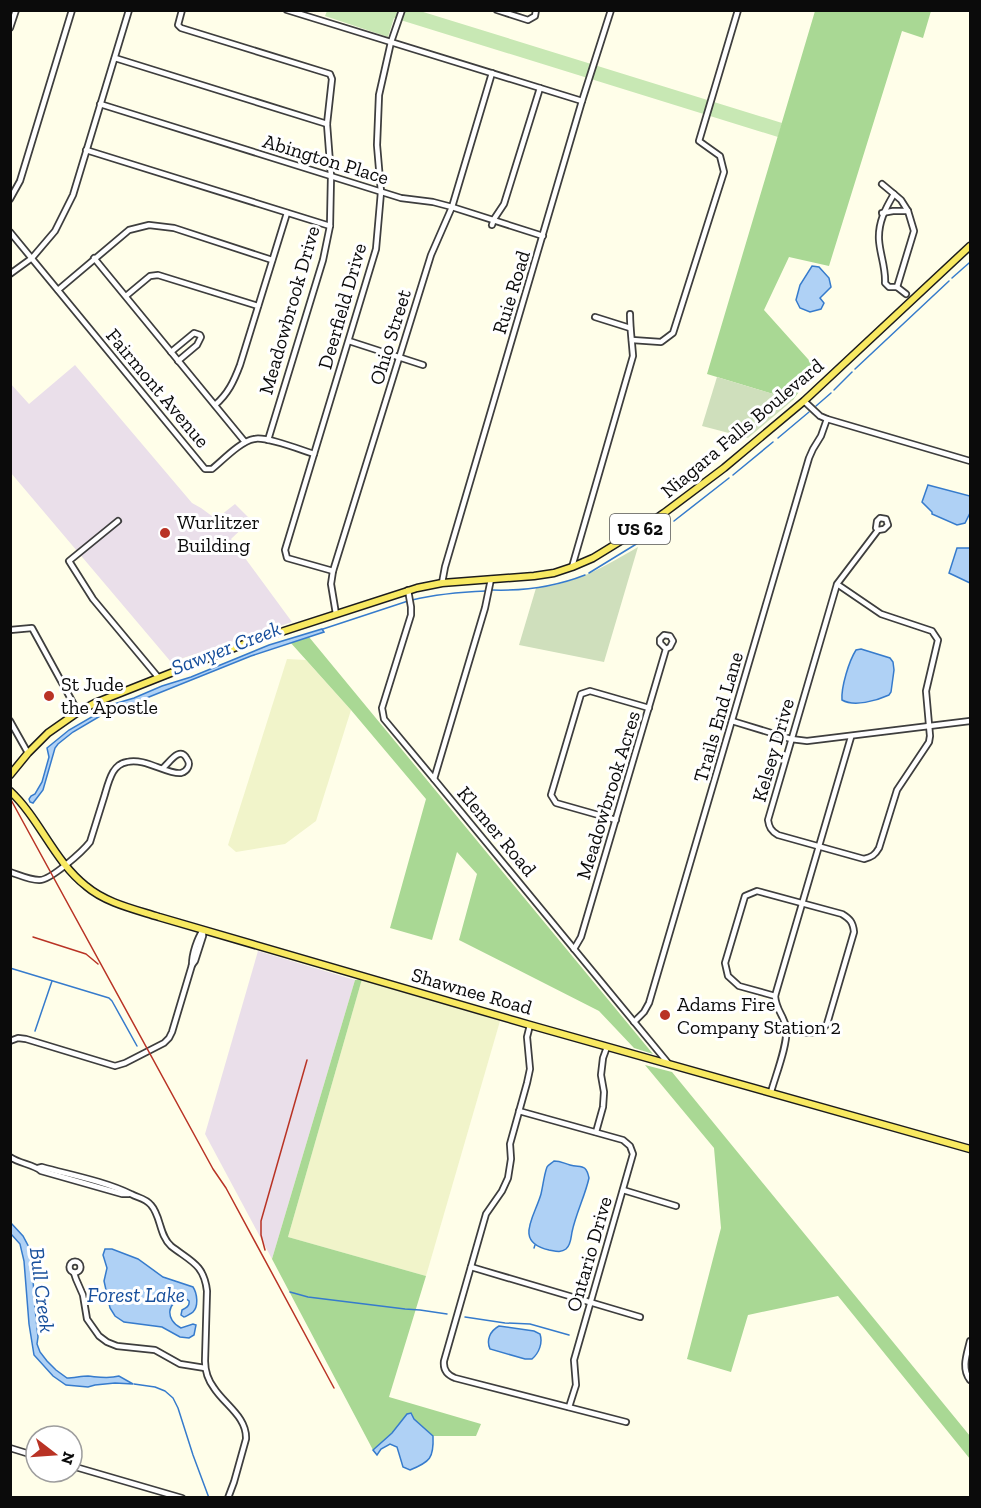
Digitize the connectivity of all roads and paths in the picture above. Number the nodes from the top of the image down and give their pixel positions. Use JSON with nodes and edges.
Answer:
{"nodes":[{"id":1,"x":16,"y":10,"type":"edge"},
{"id":2,"x":72,"y":10,"type":"edge"},
{"id":3,"x":182,"y":10,"type":"edge"},
{"id":4,"x":287,"y":10,"type":"edge"},
{"id":5,"x":402,"y":10,"type":"edge"},
{"id":6,"x":497,"y":10,"type":"edge"},
{"id":7,"x":536,"y":10,"type":"edge"},
{"id":8,"x":611,"y":10,"type":"edge"},
{"id":9,"x":738,"y":10,"type":"edge"},
{"id":10,"x":129,"y":11,"type":"edge"},
{"id":11,"x":10,"y":28,"type":"edge"},
{"id":12,"x":391,"y":42,"type":"junction"},
{"id":13,"x":114,"y":58,"type":"junction"},
{"id":14,"x":492,"y":73,"type":"junction"},
{"id":15,"x":540,"y":88,"type":"junction"},
{"id":16,"x":582,"y":101,"type":"junction"},
{"id":17,"x":100,"y":104,"type":"junction"},
{"id":18,"x":327,"y":124,"type":"junction"},
{"id":19,"x":86,"y":150,"type":"junction"},
{"id":20,"x":331,"y":176,"type":"junction"},
{"id":21,"x":882,"y":184,"type":"dead end"},
{"id":22,"x":381,"y":192,"type":"junction"},
{"id":23,"x":894,"y":194,"type":"junction"},
{"id":24,"x":10,"y":200,"type":"edge"},
{"id":25,"x":452,"y":207,"type":"junction"},
{"id":26,"x":908,"y":212,"type":"junction"},
{"id":27,"x":287,"y":213,"type":"junction"},
{"id":28,"x":882,"y":213,"type":"junction"},
{"id":29,"x":493,"y":222,"type":"junction"},
{"id":30,"x":330,"y":226,"type":"junction"},
{"id":31,"x":10,"y":232,"type":"edge"},
{"id":32,"x":543,"y":236,"type":"junction"},
{"id":33,"x":970,"y":246,"type":"edge"},
{"id":34,"x":32,"y":258,"type":"junction"},
{"id":35,"x":94,"y":258,"type":"junction"},
{"id":36,"x":272,"y":260,"type":"junction"},
{"id":37,"x":10,"y":274,"type":"edge"},
{"id":38,"x":897,"y":287,"type":"junction"},
{"id":39,"x":58,"y":290,"type":"junction"},
{"id":40,"x":906,"y":294,"type":"dead end"},
{"id":41,"x":126,"y":296,"type":"junction"},
{"id":42,"x":258,"y":306,"type":"junction"},
{"id":43,"x":630,"y":314,"type":"dead end"},
{"id":44,"x":595,"y":318,"type":"dead end"},
{"id":45,"x":630,"y":328,"type":"junction"},
{"id":46,"x":632,"y":340,"type":"junction"},
{"id":47,"x":349,"y":341,"type":"junction"},
{"id":48,"x":171,"y":352,"type":"junction"},
{"id":49,"x":399,"y":358,"type":"junction"},
{"id":50,"x":178,"y":361,"type":"junction"},
{"id":51,"x":423,"y":365,"type":"dead end"},
{"id":52,"x":804,"y":401,"type":"junction"},
{"id":53,"x":215,"y":405,"type":"junction"},
{"id":54,"x":827,"y":419,"type":"junction"},
{"id":55,"x":268,"y":440,"type":"junction"},
{"id":56,"x":245,"y":442,"type":"junction"},
{"id":57,"x":314,"y":454,"type":"junction"},
{"id":58,"x":970,"y":461,"type":"edge"},
{"id":59,"x":118,"y":521,"type":"dead end"},
{"id":60,"x":878,"y":530,"type":"dead end"},
{"id":61,"x":572,"y":567,"type":"junction"},
{"id":62,"x":333,"y":571,"type":"junction"},
{"id":63,"x":491,"y":579,"type":"junction"},
{"id":64,"x":442,"y":583,"type":"junction"},
{"id":65,"x":837,"y":584,"type":"junction"},
{"id":66,"x":408,"y":591,"type":"junction"},
{"id":67,"x":336,"y":614,"type":"junction"},
{"id":68,"x":10,"y":630,"type":"edge"},
{"id":69,"x":666,"y":649,"type":"dead end"},
{"id":70,"x":158,"y":677,"type":"junction"},
{"id":71,"x":649,"y":708,"type":"junction"},
{"id":72,"x":78,"y":712,"type":"junction"},
{"id":73,"x":10,"y":721,"type":"edge"},
{"id":74,"x":732,"y":721,"type":"junction"},
{"id":75,"x":970,"y":721,"type":"edge"},
{"id":76,"x":929,"y":725,"type":"junction"},
{"id":77,"x":851,"y":737,"type":"junction"},
{"id":78,"x":791,"y":739,"type":"junction"},
{"id":79,"x":28,"y":753,"type":"junction"},
{"id":80,"x":163,"y":768,"type":"junction"},
{"id":81,"x":10,"y":775,"type":"edge"},
{"id":82,"x":434,"y":779,"type":"junction"},
{"id":83,"x":10,"y":791,"type":"edge"},
{"id":84,"x":616,"y":820,"type":"junction"},
{"id":85,"x":820,"y":846,"type":"junction"},
{"id":86,"x":65,"y":865,"type":"junction"},
{"id":87,"x":10,"y":872,"type":"edge"},
{"id":88,"x":802,"y":903,"type":"junction"},
{"id":89,"x":203,"y":930,"type":"junction"},
{"id":90,"x":574,"y":949,"type":"junction"},
{"id":91,"x":775,"y":996,"type":"junction"},
{"id":92,"x":634,"y":1022,"type":"junction"},
{"id":93,"x":530,"y":1025,"type":"junction"},
{"id":94,"x":786,"y":1027,"type":"junction"},
{"id":95,"x":10,"y":1041,"type":"edge"},
{"id":96,"x":607,"y":1047,"type":"junction"},
{"id":97,"x":668,"y":1064,"type":"junction"},
{"id":98,"x":771,"y":1092,"type":"junction"},
{"id":99,"x":519,"y":1111,"type":"junction"},
{"id":100,"x":596,"y":1132,"type":"junction"},
{"id":101,"x":970,"y":1149,"type":"edge"},
{"id":102,"x":10,"y":1157,"type":"edge"},
{"id":103,"x":623,"y":1190,"type":"junction"},
{"id":104,"x":676,"y":1206,"type":"dead end"},
{"id":105,"x":471,"y":1267,"type":"junction"},
{"id":106,"x":74,"y":1273,"type":"dead end"},
{"id":107,"x":590,"y":1303,"type":"junction"},
{"id":108,"x":640,"y":1317,"type":"dead end"},
{"id":109,"x":970,"y":1341,"type":"edge"},
{"id":110,"x":205,"y":1368,"type":"junction"},
{"id":111,"x":970,"y":1380,"type":"edge"},
{"id":112,"x":569,"y":1407,"type":"junction"},
{"id":113,"x":626,"y":1422,"type":"dead end"},
{"id":114,"x":84,"y":1469,"type":"edge"},
{"id":115,"x":182,"y":1497,"type":"edge"},
{"id":116,"x":229,"y":1497,"type":"edge"}],
"edges":[{"from":1,"to":11,"type":"street"},
{"from":2,"to":24,"type":"street"},
{"from":3,"to":18,"type":"street","name":"Meadowbrook Drive"},
{"from":4,"to":12,"type":"street"},
{"from":5,"to":12,"type":"street","name":"Deerfield Drive"},
{"from":6,"to":7,"type":"street"},
{"from":8,"to":16,"type":"street","name":"Ruie Road"},
{"from":9,"to":46,"type":"street"},
{"from":10,"to":13,"type":"street"},
{"from":12,"to":14,"type":"street"},
{"from":12,"to":22,"type":"street","name":"Deerfield Drive"},
{"from":13,"to":17,"type":"street"},
{"from":13,"to":18,"type":"street"},
{"from":14,"to":15,"type":"street"},
{"from":14,"to":25,"type":"street","name":"Ohio Street"},
{"from":15,"to":16,"type":"street"},
{"from":15,"to":29,"type":"street"},
{"from":16,"to":32,"type":"street","name":"Ruie Road"},
{"from":17,"to":19,"type":"street"},
{"from":17,"to":20,"type":"street","name":"Abington Place"},
{"from":18,"to":20,"type":"street","name":"Meadowbrook Drive"},
{"from":19,"to":27,"type":"street"},
{"from":19,"to":34,"type":"street"},
{"from":20,"to":22,"type":"street","name":"Abington Place"},
{"from":20,"to":30,"type":"street","name":"Meadowbrook Drive"},
{"from":21,"to":23,"type":"street"},
{"from":22,"to":25,"type":"street","name":"Abington Place"},
{"from":22,"to":47,"type":"street","name":"Deerfield Drive"},
{"from":23,"to":26,"type":"street"},
{"from":23,"to":28,"type":"street"},
{"from":25,"to":29,"type":"street","name":"Abington Place"},
{"from":25,"to":49,"type":"street","name":"Ohio Street"},
{"from":26,"to":28,"type":"street"},
{"from":26,"to":38,"type":"street"},
{"from":27,"to":30,"type":"street"},
{"from":27,"to":36,"type":"street"},
{"from":28,"to":38,"type":"street"},
{"from":29,"to":32,"type":"street","name":"Abington Place"},
{"from":30,"to":55,"type":"street","name":"Meadowbrook Drive"},
{"from":31,"to":34,"type":"street","name":"Fairmont Avenue"},
{"from":32,"to":64,"type":"street","name":"Ruie Road"},
{"from":33,"to":52,"type":"main road","name":"Niagara Falls Boulevard","number":"US 62"},
{"from":34,"to":37,"type":"street"},
{"from":34,"to":39,"type":"street","name":"Fairmont Avenue"},
{"from":35,"to":36,"type":"street"},
{"from":35,"to":39,"type":"street"},
{"from":35,"to":41,"type":"street"},
{"from":36,"to":42,"type":"street"},
{"from":38,"to":40,"type":"street"},
{"from":39,"to":56,"type":"street","name":"Fairmont Avenue"},
{"from":41,"to":42,"type":"street"},
{"from":41,"to":48,"type":"street"},
{"from":42,"to":53,"type":"street"},
{"from":43,"to":45,"type":"street"},
{"from":44,"to":45,"type":"street"},
{"from":45,"to":46,"type":"street"},
{"from":46,"to":61,"type":"street"},
{"from":47,"to":49,"type":"street"},
{"from":47,"to":57,"type":"street","name":"Deerfield Drive"},
{"from":48,"to":50,"type":"street"},
{"from":48,"to":50,"type":"street"},
{"from":49,"to":51,"type":"street"},
{"from":49,"to":62,"type":"street","name":"Ohio Street"},
{"from":50,"to":53,"type":"street"},
{"from":52,"to":54,"type":"street"},
{"from":52,"to":61,"type":"main road","name":"Niagara Falls Boulevard","number":"US 62"},
{"from":53,"to":56,"type":"street"},
{"from":54,"to":58,"type":"street"},
{"from":54,"to":74,"type":"street","name":"Trails End Lane"},
{"from":55,"to":56,"type":"street"},
{"from":55,"to":57,"type":"street"},
{"from":57,"to":62,"type":"street","name":"Deerfield Drive"},
{"from":59,"to":70,"type":"street"},
{"from":60,"to":65,"type":"street","name":"Kelsey Drive"},
{"from":61,"to":63,"type":"main road","name":"Niagara Falls Boulevard","number":"US 62"},
{"from":62,"to":67,"type":"street","name":"Ohio Street"},
{"from":63,"to":64,"type":"main road","name":"Niagara Falls Boulevard","number":"US 62"},
{"from":63,"to":82,"type":"street","name":"Klemer Road"},
{"from":64,"to":66,"type":"main road","name":"Niagara Falls Boulevard","number":"US 62"},
{"from":65,"to":76,"type":"street","name":"Kelsey Drive"},
{"from":65,"to":78,"type":"street","name":"Kelsey Drive"},
{"from":66,"to":67,"type":"main road","name":"Niagara Falls Boulevard","number":"US 62"},
{"from":66,"to":82,"type":"street"},
{"from":67,"to":70,"type":"main road","name":"Niagara Falls Boulevard","number":"US 62"},
{"from":68,"to":72,"type":"street"},
{"from":69,"to":71,"type":"street","name":"Meadowbrook Acres"},
{"from":70,"to":72,"type":"main road","name":"Niagara Falls Boulevard","number":"US 62"},
{"from":71,"to":84,"type":"street","name":"Meadowbrook Acres"},
{"from":71,"to":84,"type":"street"},
{"from":72,"to":79,"type":"main road","name":"Niagara Falls Boulevard","number":"US 62"},
{"from":73,"to":79,"type":"street"},
{"from":74,"to":78,"type":"street"},
{"from":74,"to":92,"type":"street","name":"Trails End Lane"},
{"from":75,"to":76,"type":"street"},
{"from":76,"to":77,"type":"street"},
{"from":76,"to":85,"type":"street","name":"Kelsey Drive"},
{"from":77,"to":78,"type":"street"},
{"from":77,"to":85,"type":"street"},
{"from":78,"to":85,"type":"street","name":"Kelsey Drive"},
{"from":79,"to":81,"type":"main road","name":"Niagara Falls Boulevard","number":"US 62"},
{"from":80,"to":80,"type":"street"},
{"from":80,"to":86,"type":"street"},
{"from":82,"to":90,"type":"street","name":"Klemer Road"},
{"from":83,"to":86,"type":"main road","name":"Shawnee Road"},
{"from":84,"to":90,"type":"street","name":"Meadowbrook Acres"},
{"from":85,"to":88,"type":"street"},
{"from":86,"to":87,"type":"street"},
{"from":86,"to":89,"type":"main road","name":"Shawnee Road"},
{"from":88,"to":91,"type":"street"},
{"from":88,"to":91,"type":"street"},
{"from":88,"to":94,"type":"street"},
{"from":89,"to":93,"type":"main road","name":"Shawnee Road"},
{"from":89,"to":95,"type":"street"},
{"from":90,"to":92,"type":"street","name":"Klemer Road"},
{"from":91,"to":94,"type":"street"},
{"from":92,"to":97,"type":"street","name":"Klemer Road"},
{"from":93,"to":96,"type":"main road","name":"Shawnee Road"},
{"from":93,"to":99,"type":"street"},
{"from":94,"to":98,"type":"street"},
{"from":96,"to":97,"type":"main road","name":"Shawnee Road"},
{"from":96,"to":100,"type":"street"},
{"from":97,"to":98,"type":"main road","name":"Shawnee Road"},
{"from":98,"to":101,"type":"main road","name":"Shawnee Road"},
{"from":99,"to":100,"type":"street"},
{"from":99,"to":105,"type":"street"},
{"from":100,"to":103,"type":"street","name":"Ontario Drive"},
{"from":102,"to":110,"type":"street"},
{"from":103,"to":104,"type":"street"},
{"from":103,"to":107,"type":"street","name":"Ontario Drive"},
{"from":105,"to":107,"type":"street"},
{"from":105,"to":112,"type":"street"},
{"from":106,"to":110,"type":"street"},
{"from":107,"to":108,"type":"street"},
{"from":107,"to":112,"type":"street","name":"Ontario Drive"},
{"from":109,"to":111,"type":"street"},
{"from":110,"to":116,"type":"street"},
{"from":112,"to":113,"type":"street"},
{"from":114,"to":115,"type":"street"}]}
